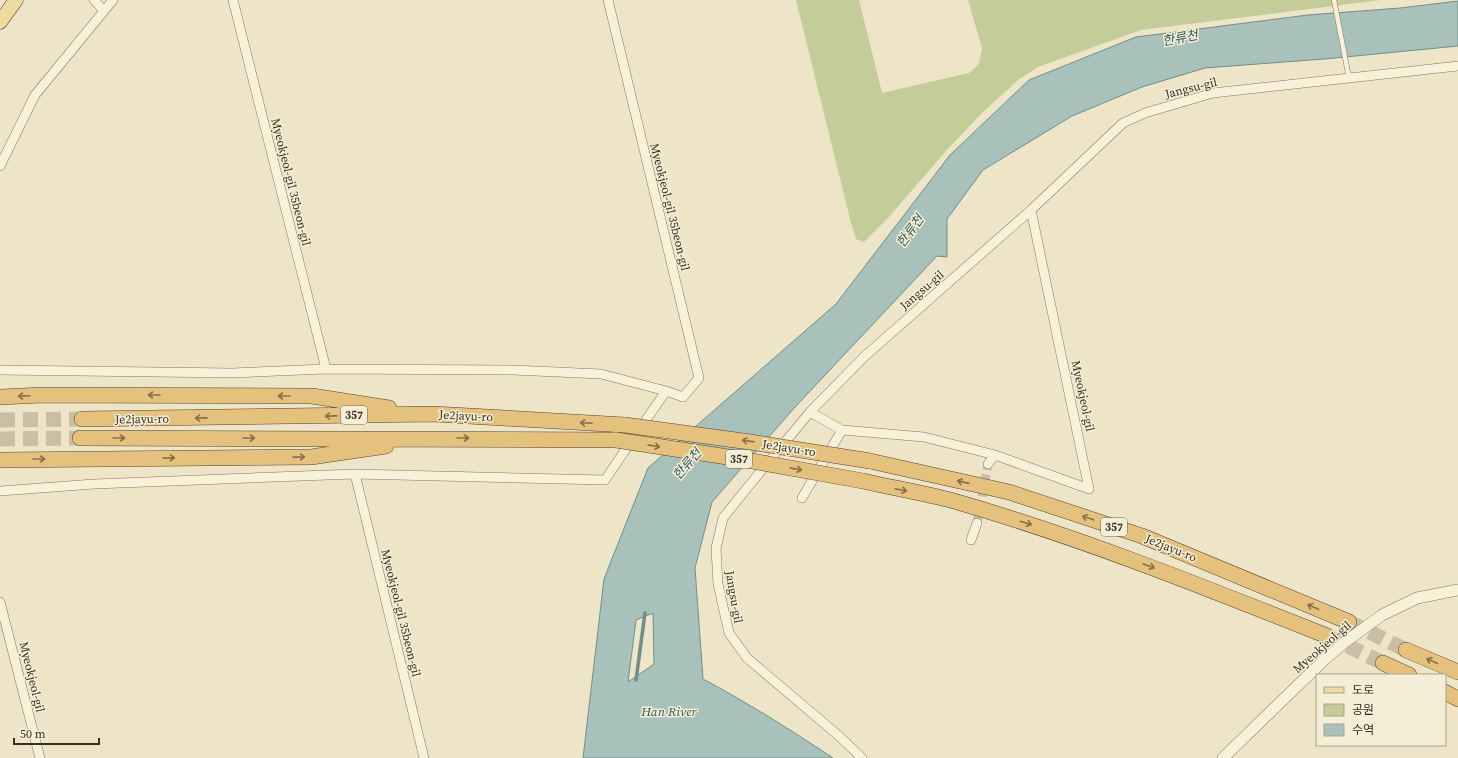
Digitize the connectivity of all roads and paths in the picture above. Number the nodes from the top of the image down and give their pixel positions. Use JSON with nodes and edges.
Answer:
{"nodes":[{"id":1,"x":16,"y":0,"type":"edge"},
{"id":2,"x":94,"y":0,"type":"edge"},
{"id":3,"x":113,"y":0,"type":"edge"},
{"id":4,"x":233,"y":0,"type":"edge"},
{"id":5,"x":608,"y":0,"type":"edge"},
{"id":6,"x":1334,"y":0,"type":"edge"},
{"id":7,"x":104,"y":11,"type":"junction"},
{"id":8,"x":0,"y":22,"type":"edge"},
{"id":9,"x":1458,"y":66,"type":"edge"},
{"id":10,"x":1349,"y":78,"type":"junction"},
{"id":11,"x":0,"y":166,"type":"edge"},
{"id":12,"x":1031,"y":210,"type":"junction"},
{"id":13,"x":326,"y":369,"type":"junction"},
{"id":14,"x":0,"y":370,"type":"edge"},
{"id":15,"x":666,"y":391,"type":"junction"},
{"id":16,"x":0,"y":397,"type":"edge"},
{"id":17,"x":810,"y":412,"type":"junction"},
{"id":18,"x":434,"y":414,"type":"junction"},
{"id":19,"x":82,"y":420,"type":"tunnel mouth"},
{"id":20,"x":842,"y":430,"type":"junction"},
{"id":21,"x":80,"y":438,"type":"tunnel mouth"},
{"id":22,"x":440,"y":438,"type":"junction"},
{"id":23,"x":995,"y":454,"type":"junction"},
{"id":24,"x":0,"y":460,"type":"edge"},
{"id":25,"x":988,"y":464,"type":"tunnel mouth"},
{"id":26,"x":355,"y":474,"type":"junction"},
{"id":27,"x":0,"y":492,"type":"edge"},
{"id":28,"x":802,"y":498,"type":"dead end"},
{"id":29,"x":977,"y":523,"type":"tunnel mouth"},
{"id":30,"x":971,"y":540,"type":"dead end"},
{"id":31,"x":1458,"y":590,"type":"edge"},
{"id":32,"x":0,"y":602,"type":"edge"},
{"id":33,"x":1348,"y":622,"type":"tunnel mouth"},
{"id":34,"x":1327,"y":636,"type":"tunnel mouth"},
{"id":35,"x":1406,"y":650,"type":"tunnel mouth"},
{"id":36,"x":1383,"y":663,"type":"tunnel mouth"},
{"id":37,"x":1458,"y":672,"type":"edge"},
{"id":38,"x":1407,"y":674,"type":"edge"},
{"id":39,"x":1446,"y":693,"type":"edge"},
{"id":40,"x":1458,"y":699,"type":"edge"},
{"id":41,"x":40,"y":758,"type":"edge"},
{"id":42,"x":424,"y":758,"type":"edge"},
{"id":43,"x":862,"y":758,"type":"edge"},
{"id":44,"x":1223,"y":758,"type":"edge"}],
"edges":[{"from":1,"to":8,"type":"main road"},
{"from":2,"to":7,"type":"street"},
{"from":3,"to":7,"type":"street"},
{"from":4,"to":13,"type":"street","name":"Myeokjeol-gil 35beon-gil"},
{"from":5,"to":15,"type":"street","name":"Myeokjeol-gil 35beon-gil"},
{"from":6,"to":10,"type":"lane"},
{"from":7,"to":11,"type":"street"},
{"from":9,"to":10,"type":"street","name":"Jangsu-gil"},
{"from":10,"to":12,"type":"street","name":"Jangsu-gil"},
{"from":12,"to":17,"type":"street","name":"Jangsu-gil"},
{"from":12,"to":23,"type":"street","name":"Myeokjeol-gil"},
{"from":13,"to":14,"type":"street"},
{"from":13,"to":15,"type":"street"},
{"from":15,"to":26,"type":"street"},
{"from":18,"to":16,"type":"highway","one_way":true},
{"from":17,"to":20,"type":"street"},
{"from":17,"to":43,"type":"street","name":"Jangsu-gil"},
{"from":18,"to":19,"type":"highway","name":"Je2jayu-ro","number":"357","one_way":true},
{"from":33,"to":18,"type":"highway","name":"Je2jayu-ro","number":"357","one_way":true,"bridge":true},
{"from":20,"to":23,"type":"street"},
{"from":20,"to":28,"type":"street"},
{"from":21,"to":22,"type":"highway","one_way":true},
{"from":24,"to":22,"type":"highway","one_way":true},
{"from":22,"to":34,"type":"highway","name":"Je2jayu-ro","number":"357","one_way":true,"bridge":true},
{"from":23,"to":25,"type":"street"},
{"from":26,"to":27,"type":"street"},
{"from":26,"to":42,"type":"street","name":"Myeokjeol-gil 35beon-gil"},
{"from":29,"to":30,"type":"street"},
{"from":31,"to":44,"type":"street","name":"Myeokjeol-gil"},
{"from":32,"to":41,"type":"street","name":"Myeokjeol-gil"},
{"from":37,"to":35,"type":"highway","one_way":true},
{"from":36,"to":38,"type":"highway"},
{"from":39,"to":40,"type":"highway"}]}
